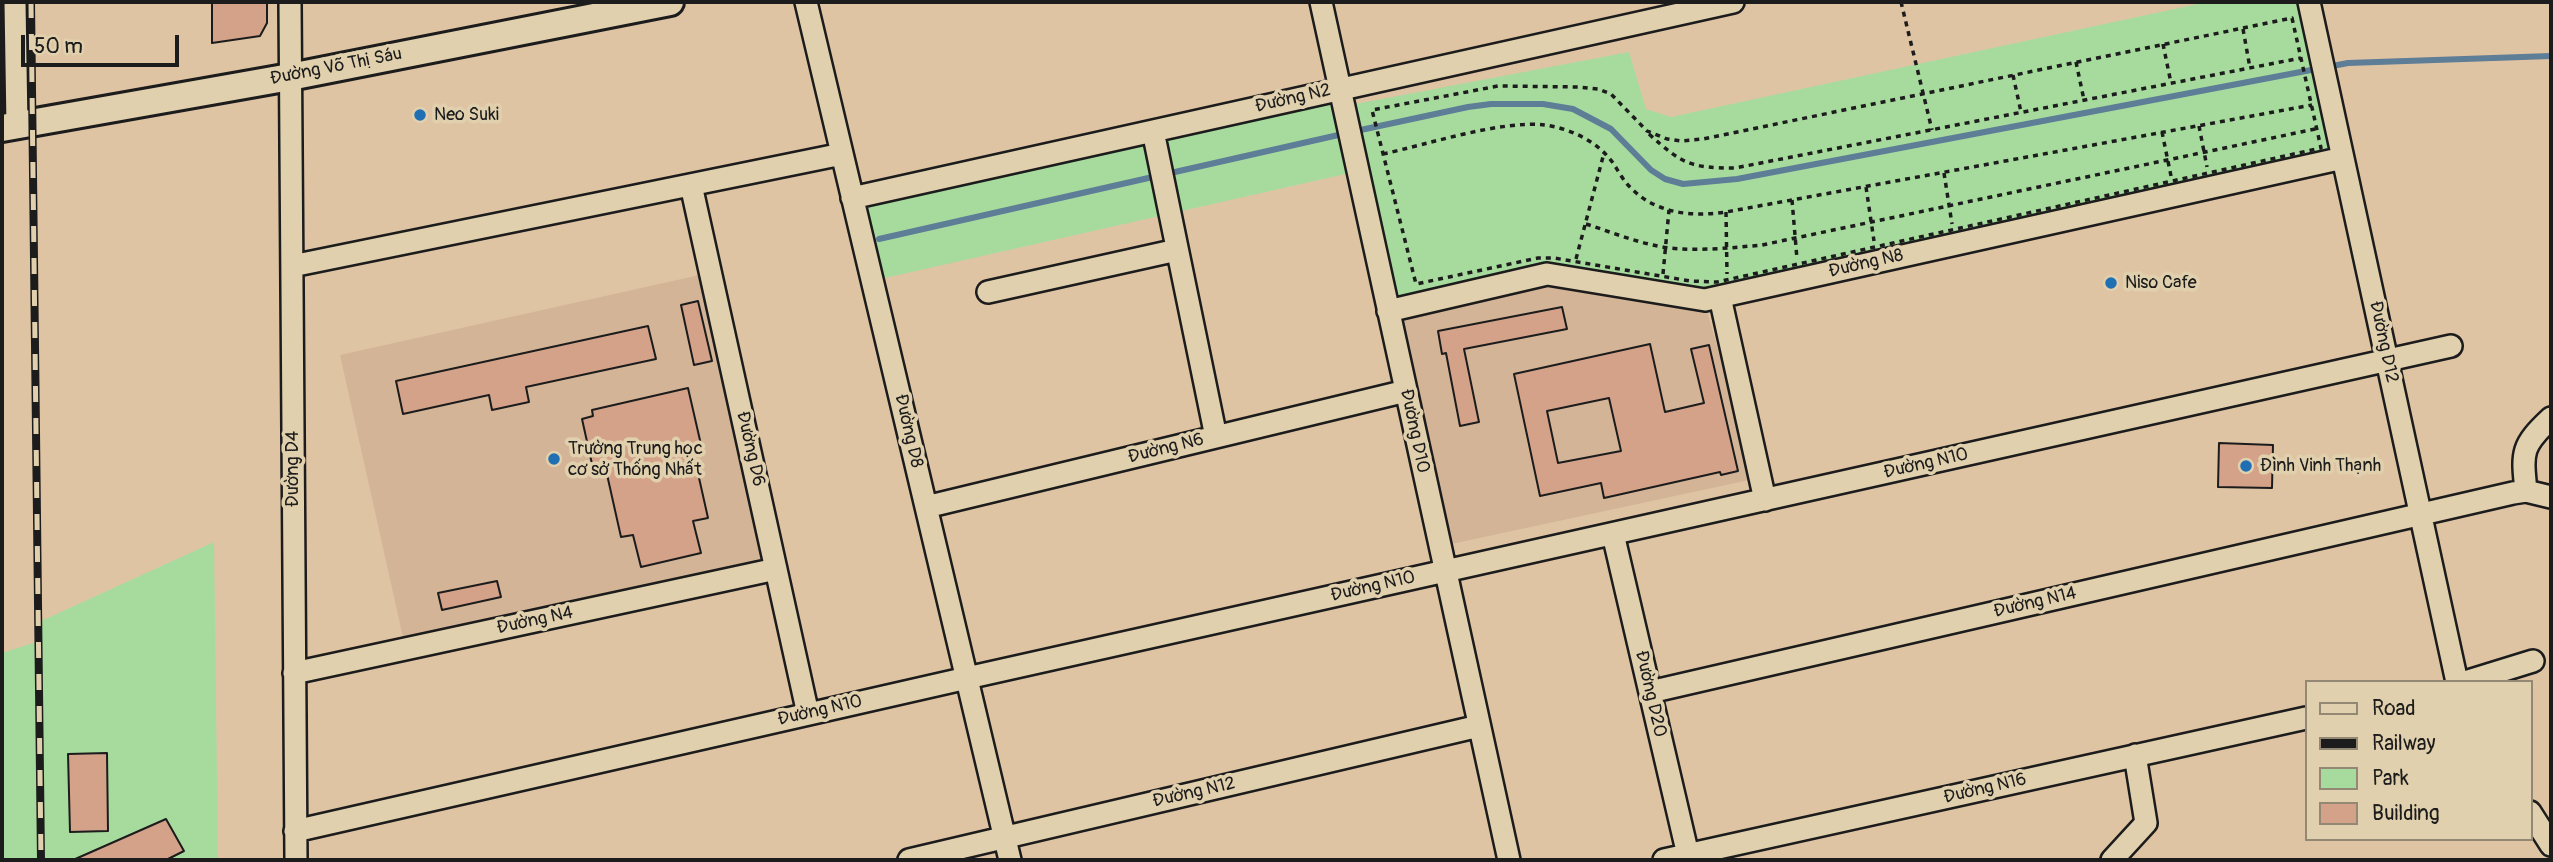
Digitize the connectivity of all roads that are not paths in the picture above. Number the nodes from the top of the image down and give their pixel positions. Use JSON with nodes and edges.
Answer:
{"nodes":[{"id":1,"x":15,"y":2,"type":"edge"},
{"id":2,"x":290,"y":2,"type":"edge"},
{"id":3,"x":670,"y":2,"type":"edge"},
{"id":4,"x":806,"y":2,"type":"edge"},
{"id":5,"x":1321,"y":2,"type":"edge"},
{"id":6,"x":1733,"y":2,"type":"edge"},
{"id":7,"x":2309,"y":2,"type":"edge"},
{"id":8,"x":290,"y":77,"type":"junction"},
{"id":9,"x":1339,"y":89,"type":"junction"},
{"id":10,"x":9,"y":127,"type":"edge"},
{"id":11,"x":1153,"y":131,"type":"junction"},
{"id":12,"x":842,"y":154,"type":"junction"},
{"id":13,"x":2343,"y":158,"type":"junction"},
{"id":14,"x":691,"y":185,"type":"junction"},
{"id":15,"x":852,"y":198,"type":"junction"},
{"id":16,"x":1177,"y":250,"type":"junction"},
{"id":17,"x":292,"y":266,"type":"junction"},
{"id":18,"x":1724,"y":288,"type":"junction"},
{"id":19,"x":988,"y":292,"type":"dead end"},
{"id":20,"x":1388,"y":311,"type":"junction"},
{"id":21,"x":2451,"y":346,"type":"dead end"},
{"id":22,"x":2388,"y":360,"type":"junction"},
{"id":23,"x":1406,"y":391,"type":"junction"},
{"id":24,"x":2551,"y":418,"type":"edge"},
{"id":25,"x":1216,"y":437,"type":"junction"},
{"id":26,"x":2526,"y":491,"type":"junction"},
{"id":27,"x":2551,"y":497,"type":"edge"},
{"id":28,"x":1765,"y":500,"type":"junction"},
{"id":29,"x":926,"y":507,"type":"junction"},
{"id":30,"x":2421,"y":514,"type":"junction"},
{"id":31,"x":1613,"y":534,"type":"junction"},
{"id":32,"x":776,"y":569,"type":"junction"},
{"id":33,"x":1445,"y":571,"type":"junction"},
{"id":34,"x":2533,"y":661,"type":"dead end"},
{"id":35,"x":295,"y":673,"type":"junction"},
{"id":36,"x":967,"y":678,"type":"junction"},
{"id":37,"x":2458,"y":680,"type":"edge"},
{"id":38,"x":2471,"y":680,"type":"edge"},
{"id":39,"x":1650,"y":692,"type":"junction"},
{"id":40,"x":808,"y":714,"type":"junction"},
{"id":41,"x":2304,"y":718,"type":"edge"},
{"id":42,"x":1479,"y":726,"type":"junction"},
{"id":43,"x":2135,"y":755,"type":"junction"},
{"id":44,"x":2532,"y":815,"type":"edge"},
{"id":45,"x":296,"y":831,"type":"junction"},
{"id":46,"x":1005,"y":838,"type":"junction"},
{"id":47,"x":2551,"y":845,"type":"edge"},
{"id":48,"x":1688,"y":855,"type":"junction"},
{"id":49,"x":296,"y":860,"type":"edge"},
{"id":50,"x":909,"y":860,"type":"edge"},
{"id":51,"x":1010,"y":860,"type":"edge"},
{"id":52,"x":1509,"y":860,"type":"edge"},
{"id":53,"x":1664,"y":860,"type":"edge"},
{"id":54,"x":2112,"y":860,"type":"edge"}],
"edges":[{"from":1,"to":10,"type":"street"},
{"from":2,"to":8,"type":"street","name":"Đường D4"},
{"from":3,"to":8,"type":"main road","name":"Đường Võ Thị Sáu"},
{"from":4,"to":12,"type":"street","name":"Đường D8"},
{"from":5,"to":9,"type":"street","name":"Đường D10"},
{"from":6,"to":9,"type":"street","name":"Đường N2"},
{"from":7,"to":13,"type":"street","name":"Đường D12"},
{"from":8,"to":10,"type":"main road","name":"Đường Võ Thị Sáu"},
{"from":8,"to":17,"type":"street","name":"Đường D4"},
{"from":9,"to":11,"type":"street","name":"Đường N2"},
{"from":9,"to":20,"type":"street","name":"Đường D10"},
{"from":11,"to":15,"type":"street","name":"Đường N2"},
{"from":11,"to":16,"type":"street"},
{"from":12,"to":14,"type":"street"},
{"from":12,"to":15,"type":"street","name":"Đường D8"},
{"from":13,"to":18,"type":"street","name":"Đường N8"},
{"from":13,"to":22,"type":"street","name":"Đường D12"},
{"from":14,"to":17,"type":"street"},
{"from":14,"to":32,"type":"street","name":"Đường D6"},
{"from":15,"to":29,"type":"street","name":"Đường D8"},
{"from":16,"to":19,"type":"street"},
{"from":16,"to":25,"type":"street"},
{"from":17,"to":35,"type":"street","name":"Đường D4"},
{"from":18,"to":20,"type":"street","name":"Đường N8"},
{"from":18,"to":28,"type":"street"},
{"from":20,"to":23,"type":"street","name":"Đường D10"},
{"from":21,"to":22,"type":"street","name":"Đường N10"},
{"from":22,"to":28,"type":"street","name":"Đường N10"},
{"from":22,"to":30,"type":"street","name":"Đường D12"},
{"from":23,"to":25,"type":"street","name":"Đường N6"},
{"from":23,"to":33,"type":"street","name":"Đường D10"},
{"from":24,"to":26,"type":"street"},
{"from":25,"to":29,"type":"street","name":"Đường N6"},
{"from":26,"to":27,"type":"street"},
{"from":26,"to":30,"type":"street","name":"Đường N14"},
{"from":28,"to":31,"type":"street","name":"Đường N10"},
{"from":29,"to":36,"type":"street","name":"Đường D8"},
{"from":30,"to":37,"type":"street","name":"Đường D12"},
{"from":30,"to":39,"type":"street","name":"Đường N14"},
{"from":31,"to":33,"type":"street","name":"Đường N10"},
{"from":31,"to":39,"type":"street","name":"Đường D20"},
{"from":32,"to":35,"type":"street","name":"Đường N4"},
{"from":32,"to":40,"type":"street","name":"Đường D6"},
{"from":33,"to":36,"type":"street","name":"Đường N10"},
{"from":33,"to":42,"type":"street","name":"Đường D10"},
{"from":34,"to":38,"type":"street"},
{"from":35,"to":45,"type":"street","name":"Đường D4"},
{"from":36,"to":40,"type":"street","name":"Đường N10"},
{"from":36,"to":46,"type":"street","name":"Đường D8"},
{"from":39,"to":48,"type":"street","name":"Đường D20"},
{"from":40,"to":45,"type":"street","name":"Đường N10"},
{"from":41,"to":43,"type":"street","name":"Đường N16"},
{"from":42,"to":46,"type":"street","name":"Đường N12"},
{"from":42,"to":52,"type":"street","name":"Đường D10"},
{"from":43,"to":48,"type":"street","name":"Đường N16"},
{"from":43,"to":54,"type":"street"},
{"from":44,"to":47,"type":"street"},
{"from":45,"to":49,"type":"street","name":"Đường D4"},
{"from":46,"to":50,"type":"street","name":"Đường N12"},
{"from":46,"to":51,"type":"street","name":"Đường D8"},
{"from":48,"to":53,"type":"street","name":"Đường N16"}]}
